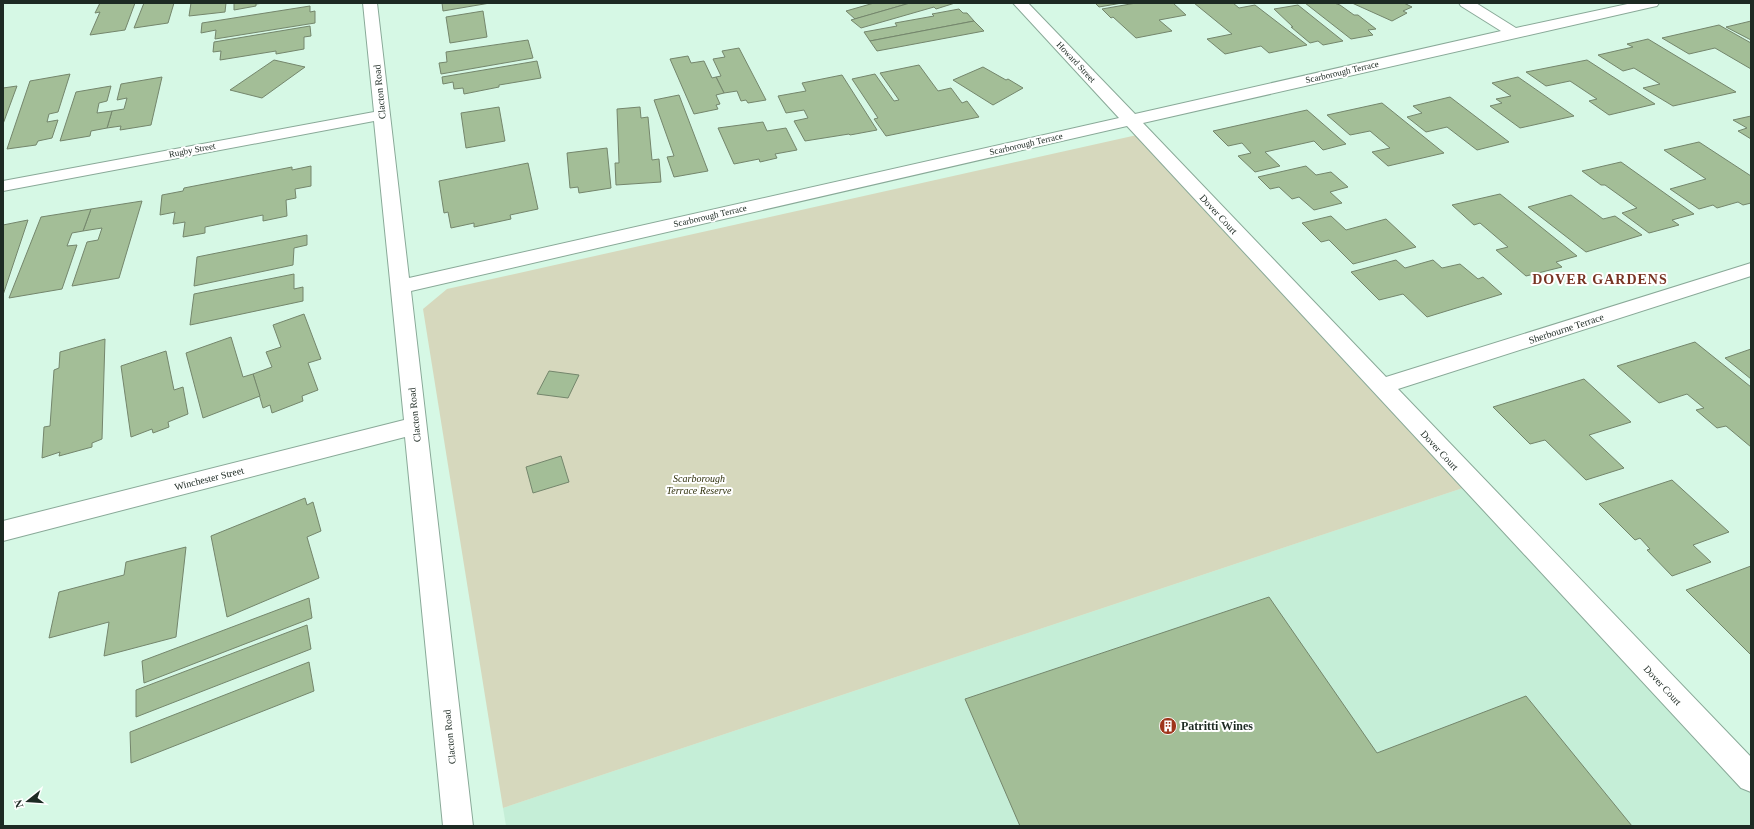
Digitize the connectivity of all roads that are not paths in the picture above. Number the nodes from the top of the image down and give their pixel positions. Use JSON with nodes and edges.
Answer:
{"nodes":[{"id":1,"x":370,"y":3,"type":"edge"},
{"id":2,"x":1020,"y":3,"type":"edge"},
{"id":3,"x":1466,"y":3,"type":"edge"},
{"id":4,"x":1652,"y":3,"type":"edge"},
{"id":5,"x":1514,"y":33,"type":"junction"},
{"id":6,"x":382,"y":115,"type":"junction"},
{"id":7,"x":1132,"y":120,"type":"junction"},
{"id":8,"x":3,"y":186,"type":"edge"},
{"id":9,"x":1751,"y":269,"type":"edge"},
{"id":10,"x":400,"y":287,"type":"junction"},
{"id":11,"x":1380,"y":387,"type":"junction"},
{"id":12,"x":415,"y":426,"type":"junction"},
{"id":13,"x":3,"y":531,"type":"edge"},
{"id":14,"x":1751,"y":778,"type":"edge"},
{"id":15,"x":458,"y":826,"type":"edge"}],
"edges":[{"from":1,"to":6,"type":"street","name":"Clacton Road"},
{"from":2,"to":7,"type":"street","name":"Howard Street"},
{"from":3,"to":5,"type":"street"},
{"from":4,"to":5,"type":"street","name":"Scarborough Terrace"},
{"from":5,"to":7,"type":"street","name":"Scarborough Terrace"},
{"from":6,"to":8,"type":"street","name":"Rugby Street"},
{"from":6,"to":10,"type":"street","name":"Clacton Road"},
{"from":7,"to":10,"type":"street","name":"Scarborough Terrace"},
{"from":7,"to":11,"type":"street","name":"Dover Court"},
{"from":9,"to":11,"type":"street","name":"Sherbourne Terrace"},
{"from":10,"to":12,"type":"street","name":"Clacton Road"},
{"from":11,"to":14,"type":"street","name":"Dover Court"},
{"from":12,"to":13,"type":"street","name":"Winchester Street"},
{"from":12,"to":15,"type":"street","name":"Clacton Road"}]}
